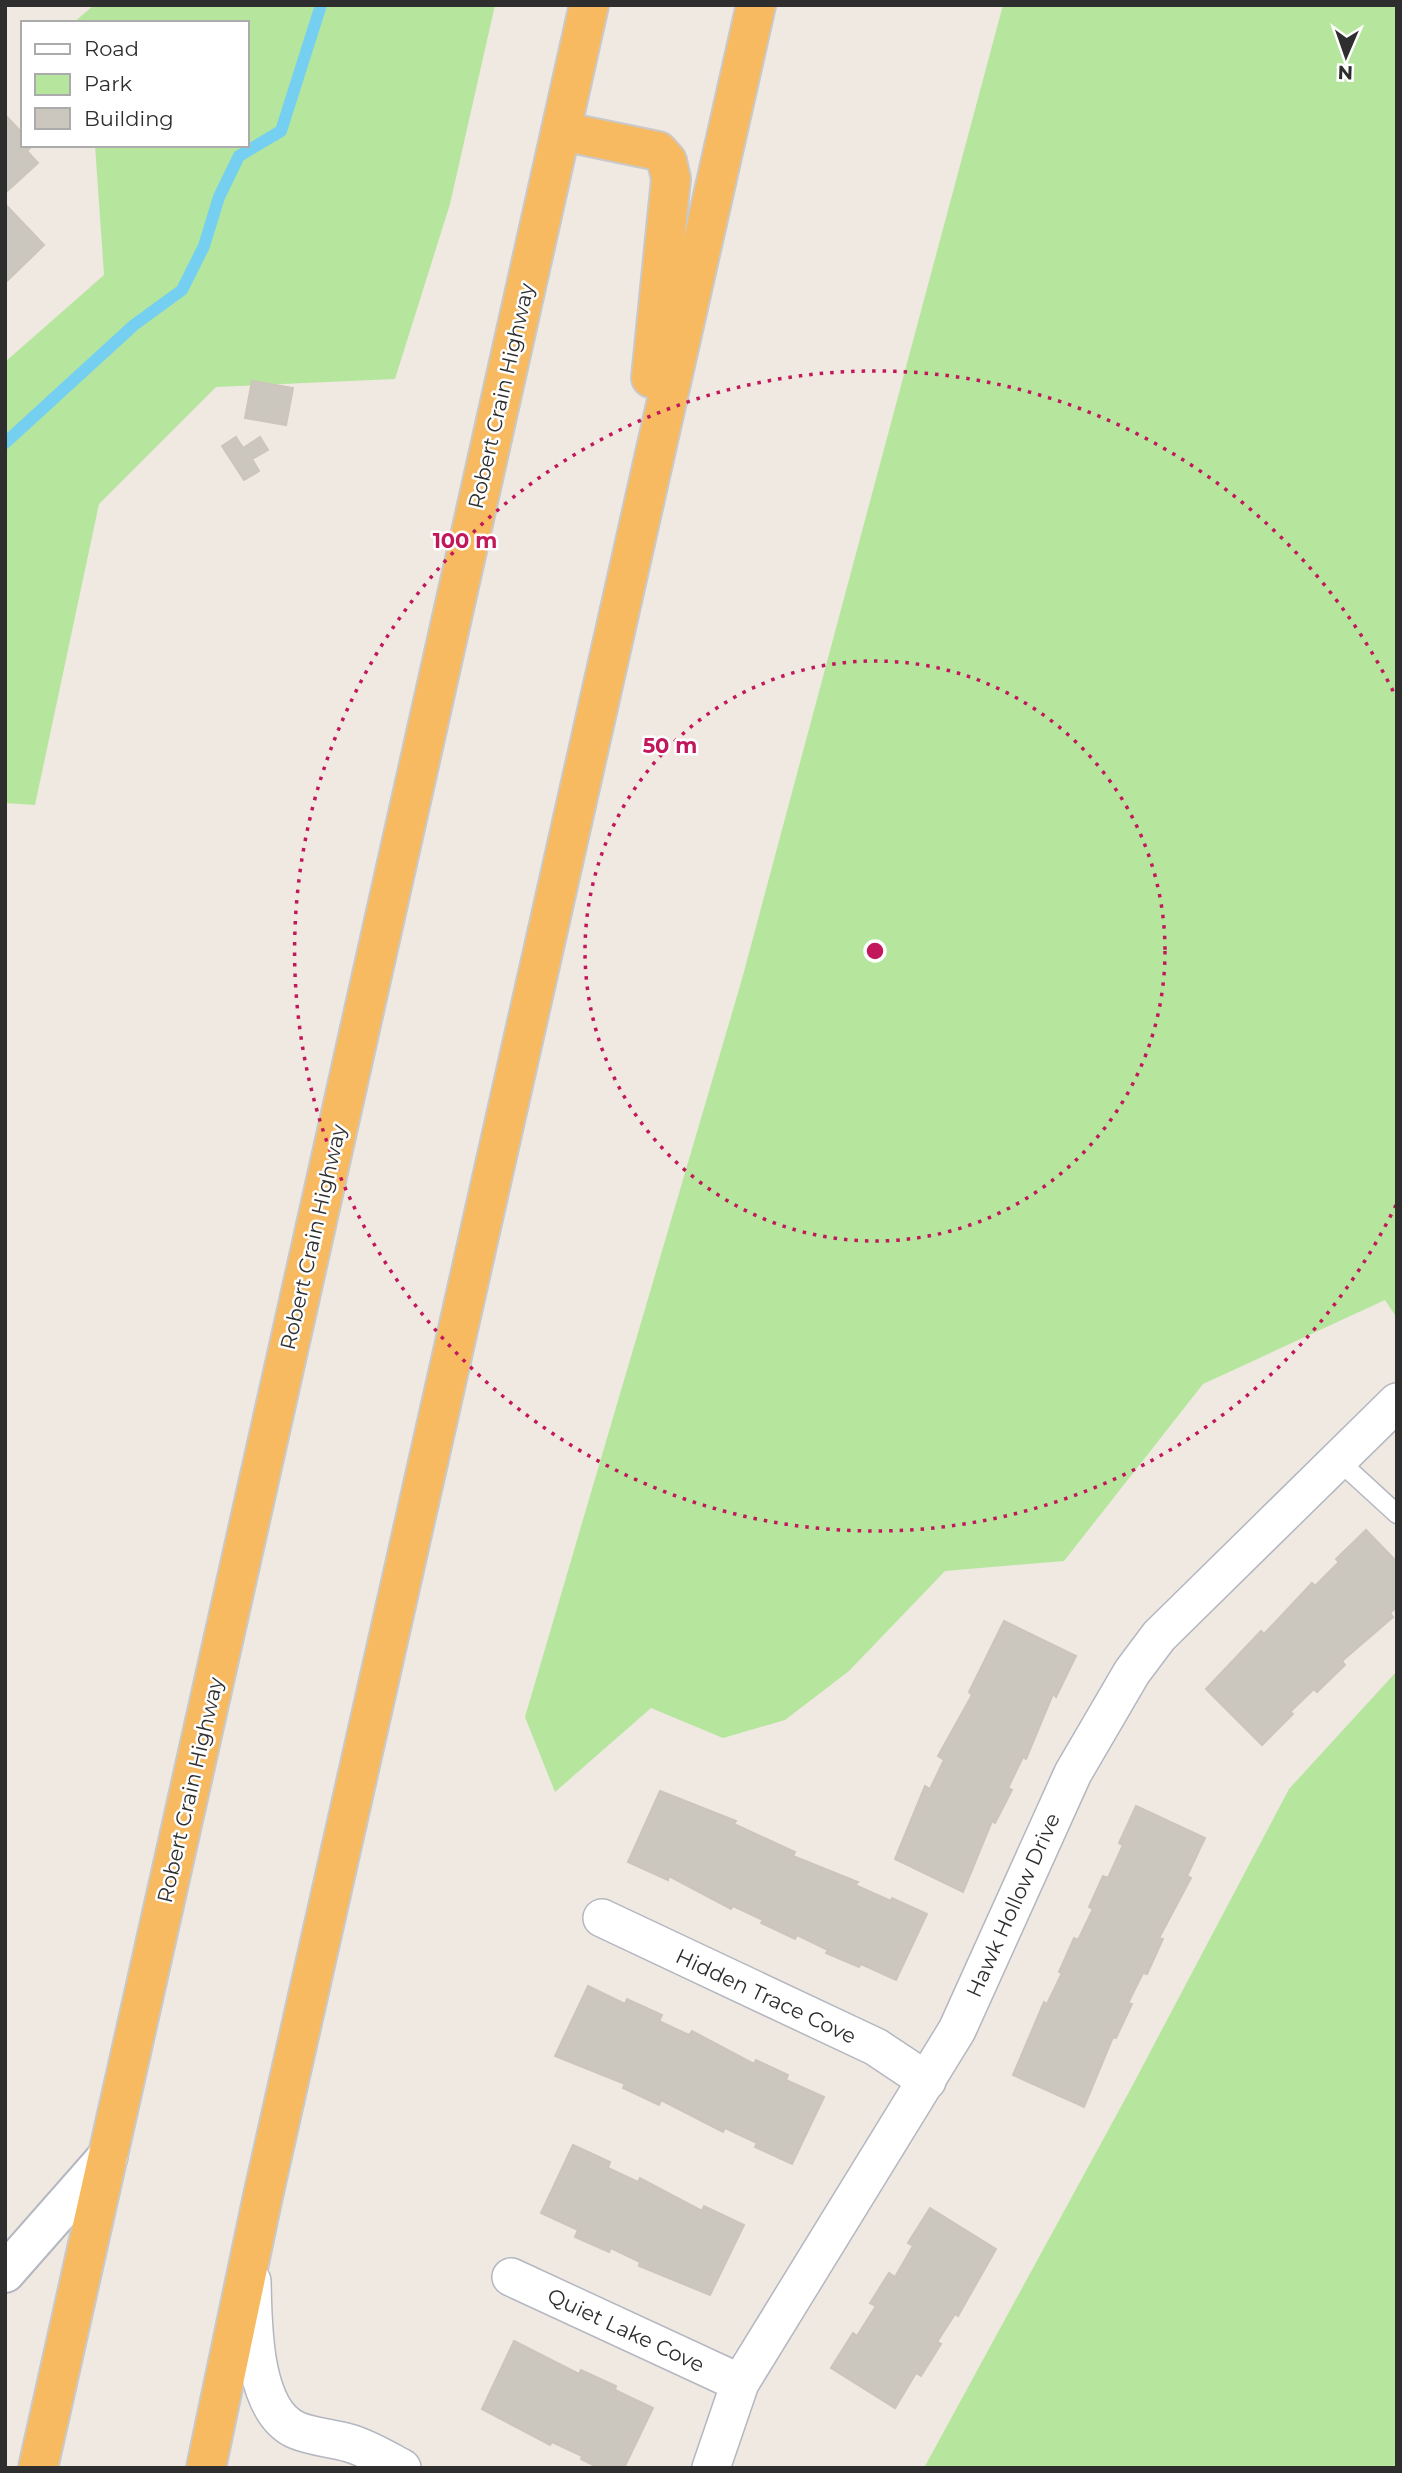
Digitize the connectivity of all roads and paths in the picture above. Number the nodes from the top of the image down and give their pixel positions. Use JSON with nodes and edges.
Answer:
{"nodes":[{"id":1,"x":589,"y":5,"type":"edge"},
{"id":2,"x":756,"y":5,"type":"edge"},
{"id":3,"x":561,"y":131,"type":"junction"},
{"id":4,"x":632,"y":554,"type":"junction"},
{"id":5,"x":1397,"y":1402,"type":"edge"},
{"id":6,"x":1338,"y":1460,"type":"junction"},
{"id":7,"x":1397,"y":1514,"type":"edge"},
{"id":8,"x":602,"y":1919,"type":"dead end"},
{"id":9,"x":927,"y":2081,"type":"junction"},
{"id":10,"x":108,"y":2156,"type":"junction"},
{"id":11,"x":251,"y":2254,"type":"junction"},
{"id":12,"x":5,"y":2273,"type":"edge"},
{"id":13,"x":511,"y":2277,"type":"dead end"},
{"id":14,"x":740,"y":2383,"type":"junction"},
{"id":15,"x":38,"y":2468,"type":"edge"},
{"id":16,"x":206,"y":2468,"type":"edge"},
{"id":17,"x":402,"y":2468,"type":"edge"},
{"id":18,"x":710,"y":2468,"type":"edge"}],
"edges":[{"from":1,"to":3,"type":"highway","name":"Robert Crain Highway"},
{"from":2,"to":4,"type":"highway"},
{"from":3,"to":4,"type":"highway"},
{"from":3,"to":10,"type":"highway","name":"Robert Crain Highway"},
{"from":4,"to":11,"type":"highway"},
{"from":5,"to":6,"type":"street","name":"Hawk Hollow Drive"},
{"from":6,"to":7,"type":"lane"},
{"from":6,"to":9,"type":"street","name":"Hawk Hollow Drive"},
{"from":8,"to":9,"type":"street","name":"Hidden Trace Cove"},
{"from":9,"to":14,"type":"street","name":"Hawk Hollow Drive"},
{"from":10,"to":12,"type":"street"},
{"from":10,"to":15,"type":"highway","name":"Robert Crain Highway"},
{"from":11,"to":16,"type":"highway"},
{"from":11,"to":17,"type":"street"},
{"from":13,"to":14,"type":"street","name":"Quiet Lake Cove"},
{"from":14,"to":18,"type":"street","name":"Hawk Hollow Drive"}]}
